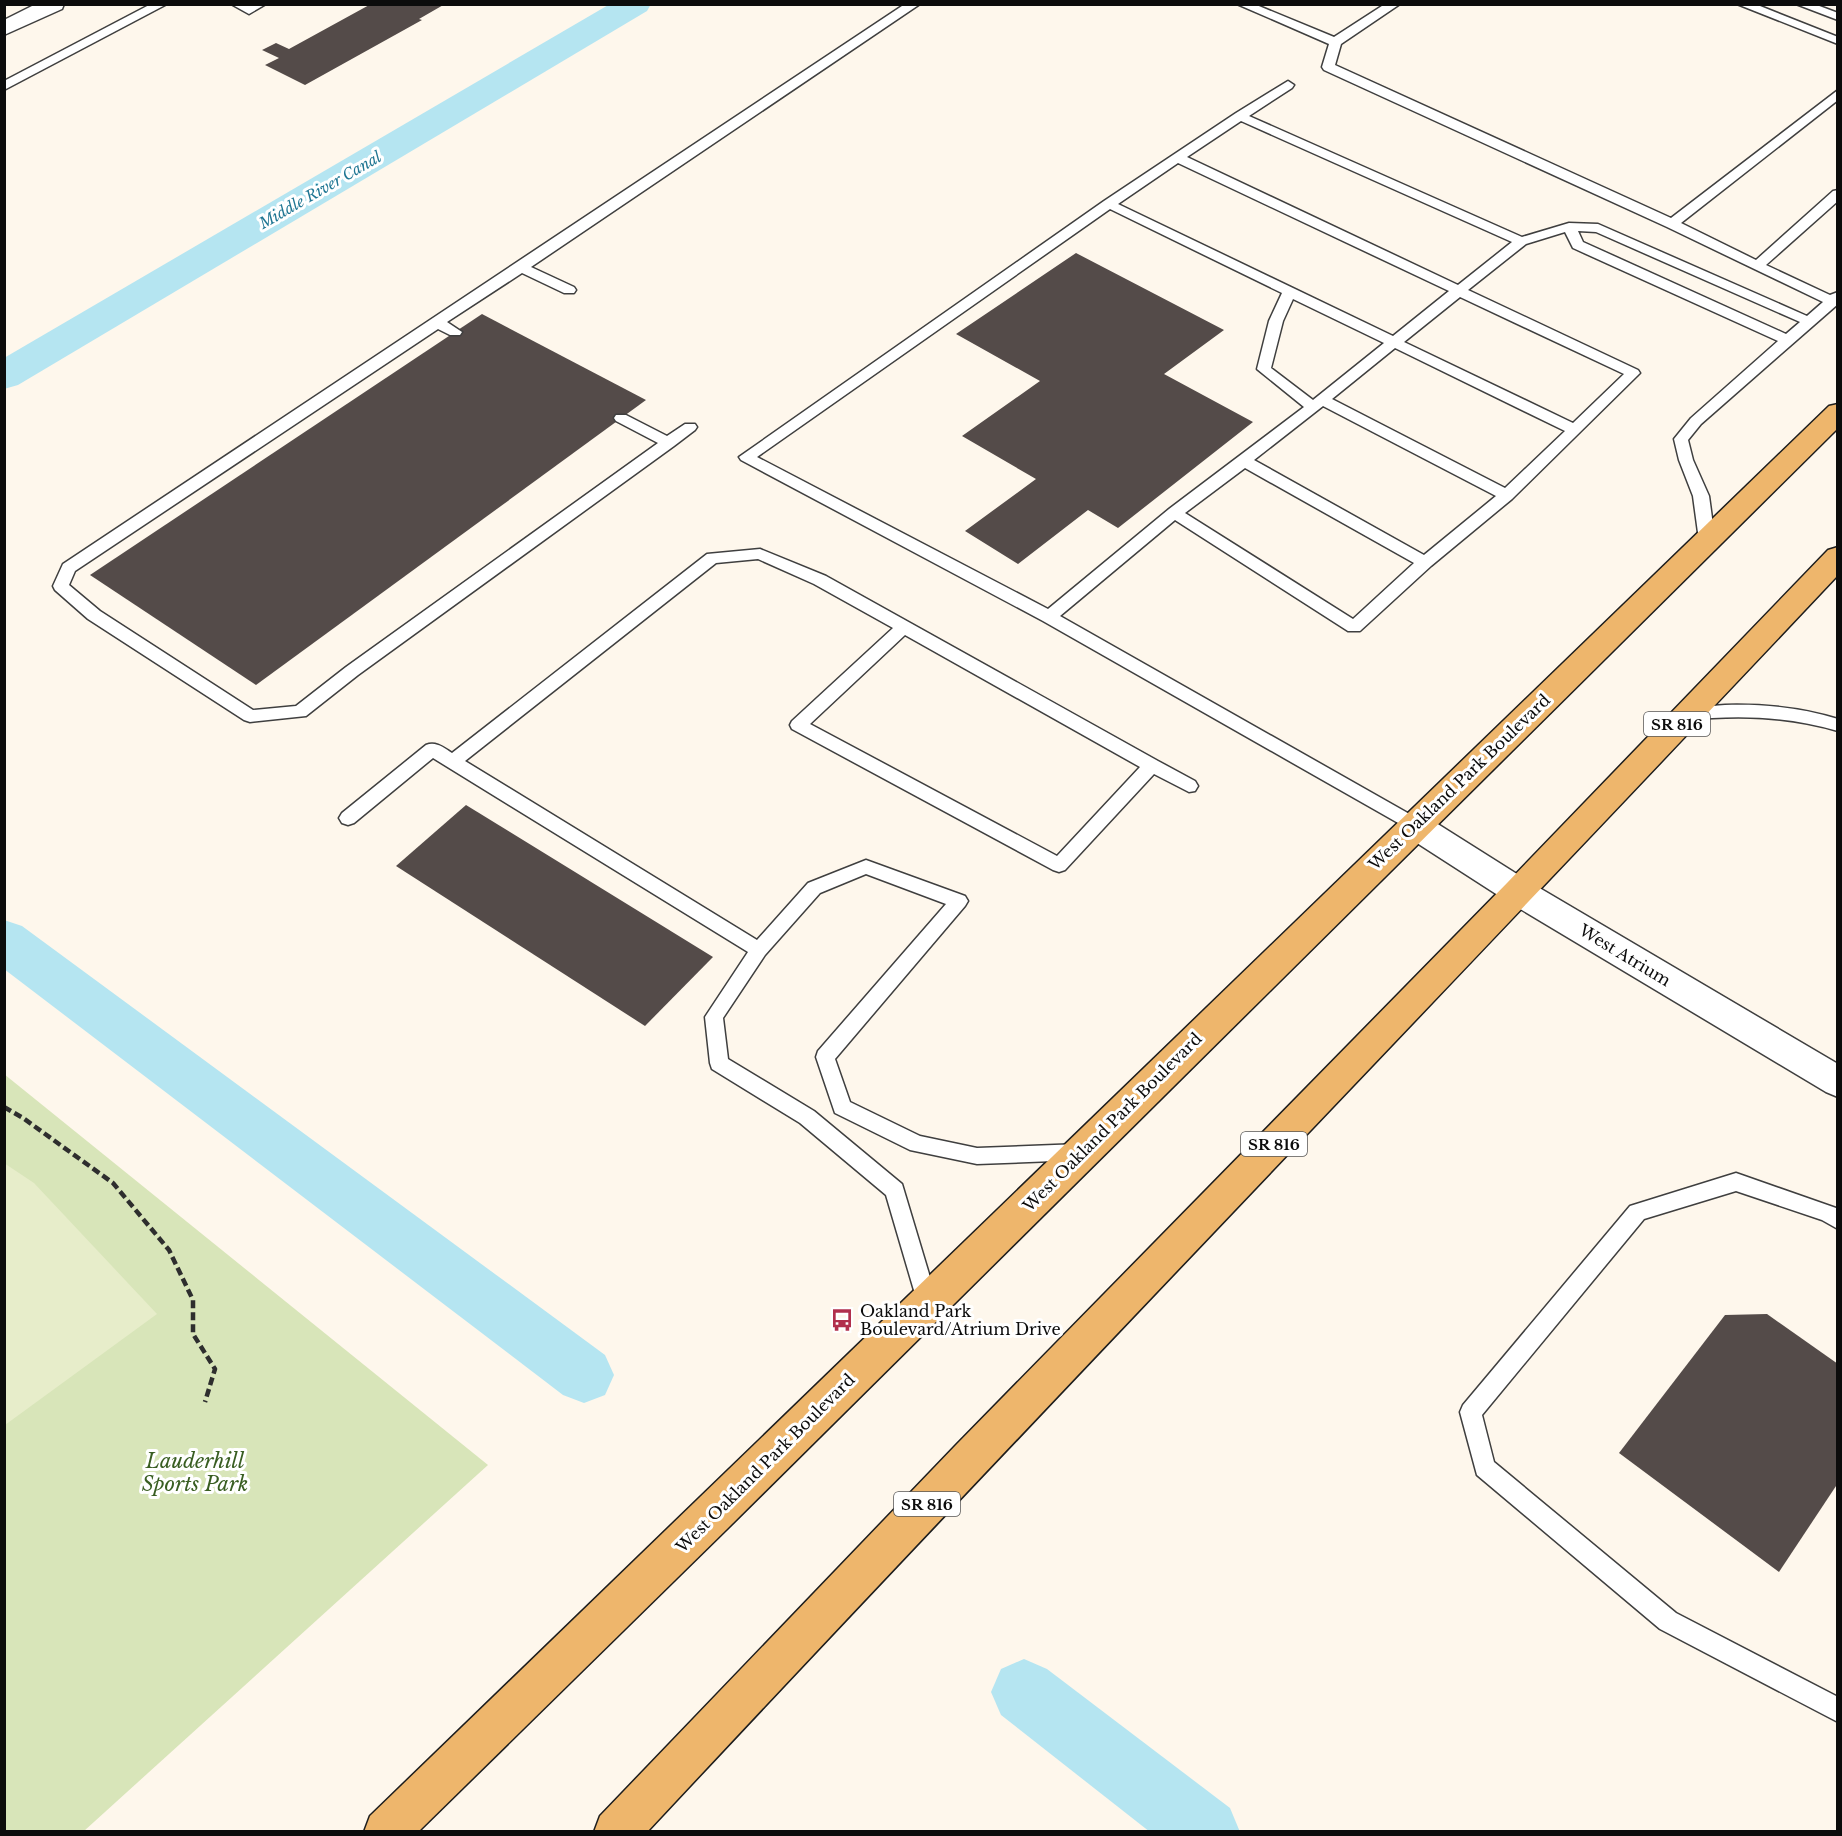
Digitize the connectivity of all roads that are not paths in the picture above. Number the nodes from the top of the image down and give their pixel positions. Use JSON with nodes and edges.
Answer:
{"nodes":[{"id":1,"x":54,"y":4,"type":"edge"},
{"id":2,"x":161,"y":4,"type":"edge"},
{"id":3,"x":237,"y":4,"type":"edge"},
{"id":4,"x":260,"y":4,"type":"edge"},
{"id":5,"x":914,"y":4,"type":"edge"},
{"id":6,"x":1243,"y":4,"type":"edge"},
{"id":7,"x":1743,"y":4,"type":"edge"},
{"id":8,"x":1802,"y":4,"type":"edge"},
{"id":9,"x":1391,"y":5,"type":"edge"},
{"id":10,"x":1838,"y":17,"type":"edge"},
{"id":11,"x":4,"y":29,"type":"edge"},
{"id":12,"x":1838,"y":41,"type":"edge"},
{"id":13,"x":1335,"y":42,"type":"junction"},
{"id":14,"x":1288,"y":85,"type":"dead end"},
{"id":15,"x":4,"y":86,"type":"edge"},
{"id":16,"x":1838,"y":94,"type":"edge"},
{"id":17,"x":1240,"y":116,"type":"junction"},
{"id":18,"x":1178,"y":158,"type":"junction"},
{"id":19,"x":1838,"y":194,"type":"edge"},
{"id":20,"x":1109,"y":204,"type":"junction"},
{"id":21,"x":1672,"y":224,"type":"junction"},
{"id":22,"x":1569,"y":227,"type":"junction"},
{"id":23,"x":1521,"y":242,"type":"junction"},
{"id":24,"x":1758,"y":265,"type":"junction"},
{"id":25,"x":521,"y":267,"type":"junction"},
{"id":26,"x":569,"y":290,"type":"dead end"},
{"id":27,"x":1290,"y":291,"type":"junction"},
{"id":28,"x":1459,"y":291,"type":"junction"},
{"id":29,"x":1834,"y":298,"type":"edge"},
{"id":30,"x":1808,"y":321,"type":"junction"},
{"id":31,"x":438,"y":323,"type":"junction"},
{"id":32,"x":455,"y":332,"type":"dead end"},
{"id":33,"x":1788,"y":340,"type":"junction"},
{"id":34,"x":1396,"y":343,"type":"junction"},
{"id":35,"x":1318,"y":403,"type":"junction"},
{"id":36,"x":1838,"y":412,"type":"edge"},
{"id":37,"x":621,"y":418,"type":"dead end"},
{"id":38,"x":690,"y":427,"type":"dead end"},
{"id":39,"x":1575,"y":430,"type":"junction"},
{"id":40,"x":669,"y":443,"type":"junction"},
{"id":41,"x":1244,"y":460,"type":"junction"},
{"id":42,"x":1507,"y":495,"type":"junction"},
{"id":43,"x":1174,"y":513,"type":"junction"},
{"id":44,"x":1707,"y":540,"type":"junction"},
{"id":45,"x":1838,"y":557,"type":"edge"},
{"id":46,"x":1425,"y":562,"type":"junction"},
{"id":47,"x":1049,"y":617,"type":"junction"},
{"id":48,"x":904,"y":627,"type":"junction"},
{"id":49,"x":1686,"y":714,"type":"junction"},
{"id":50,"x":1838,"y":725,"type":"edge"},
{"id":51,"x":453,"y":762,"type":"junction"},
{"id":52,"x":1152,"y":765,"type":"junction"},
{"id":53,"x":1189,"y":786,"type":"dead end"},
{"id":54,"x":348,"y":818,"type":"dead end"},
{"id":55,"x":1414,"y":825,"type":"junction"},
{"id":56,"x":1519,"y":891,"type":"junction"},
{"id":57,"x":759,"y":950,"type":"junction"},
{"id":58,"x":1838,"y":1082,"type":"edge"},
{"id":59,"x":1082,"y":1152,"type":"junction"},
{"id":60,"x":1838,"y":1220,"type":"edge"},
{"id":61,"x":928,"y":1304,"type":"junction"},
{"id":62,"x":1838,"y":1710,"type":"edge"},
{"id":63,"x":386,"y":1832,"type":"edge"},
{"id":64,"x":616,"y":1832,"type":"edge"}],
"edges":[{"from":1,"to":11,"type":"street"},
{"from":2,"to":15,"type":"lane"},
{"from":3,"to":4,"type":"lane"},
{"from":5,"to":25,"type":"lane"},
{"from":6,"to":13,"type":"lane"},
{"from":7,"to":12,"type":"lane"},
{"from":8,"to":10,"type":"lane"},
{"from":9,"to":13,"type":"lane"},
{"from":13,"to":21,"type":"lane"},
{"from":14,"to":17,"type":"lane"},
{"from":16,"to":21,"type":"lane"},
{"from":17,"to":18,"type":"lane"},
{"from":17,"to":23,"type":"lane"},
{"from":18,"to":20,"type":"lane"},
{"from":18,"to":28,"type":"lane"},
{"from":19,"to":24,"type":"lane"},
{"from":20,"to":27,"type":"lane"},
{"from":20,"to":47,"type":"lane"},
{"from":21,"to":24,"type":"lane"},
{"from":22,"to":23,"type":"lane"},
{"from":22,"to":30,"type":"lane"},
{"from":22,"to":33,"type":"lane"},
{"from":23,"to":28,"type":"lane"},
{"from":24,"to":29,"type":"lane"},
{"from":25,"to":26,"type":"lane"},
{"from":25,"to":31,"type":"lane"},
{"from":27,"to":34,"type":"lane"},
{"from":27,"to":35,"type":"lane"},
{"from":28,"to":34,"type":"lane"},
{"from":28,"to":39,"type":"lane"},
{"from":29,"to":30,"type":"lane"},
{"from":30,"to":33,"type":"lane"},
{"from":31,"to":32,"type":"lane"},
{"from":31,"to":40,"type":"lane"},
{"from":33,"to":44,"type":"lane"},
{"from":34,"to":35,"type":"lane"},
{"from":34,"to":39,"type":"lane"},
{"from":35,"to":41,"type":"lane"},
{"from":35,"to":42,"type":"lane"},
{"from":36,"to":44,"type":"main road","name":"West Oakland Park Boulevard"},
{"from":37,"to":40,"type":"lane"},
{"from":38,"to":40,"type":"lane"},
{"from":39,"to":42,"type":"lane"},
{"from":41,"to":43,"type":"lane"},
{"from":41,"to":46,"type":"lane"},
{"from":42,"to":46,"type":"lane"},
{"from":43,"to":46,"type":"lane"},
{"from":43,"to":47,"type":"lane"},
{"from":44,"to":55,"type":"main road","name":"West Oakland Park Boulevard"},
{"from":45,"to":49,"type":"main road","number":"SR 816"},
{"from":47,"to":55,"type":"lane"},
{"from":48,"to":51,"type":"lane"},
{"from":48,"to":52,"type":"lane"},
{"from":48,"to":52,"type":"lane"},
{"from":49,"to":50,"type":"lane"},
{"from":49,"to":56,"type":"main road","number":"SR 816"},
{"from":51,"to":54,"type":"lane"},
{"from":51,"to":57,"type":"lane"},
{"from":52,"to":53,"type":"lane"},
{"from":55,"to":56,"type":"street","name":"West Atrium"},
{"from":55,"to":59,"type":"main road","name":"West Oakland Park Boulevard"},
{"from":56,"to":58,"type":"street","name":"West Atrium"},
{"from":56,"to":64,"type":"main road","number":"SR 816"},
{"from":57,"to":59,"type":"lane"},
{"from":57,"to":61,"type":"lane"},
{"from":59,"to":61,"type":"main road","name":"West Oakland Park Boulevard"},
{"from":60,"to":62,"type":"lane"},
{"from":61,"to":63,"type":"main road","name":"West Oakland Park Boulevard"}]}
